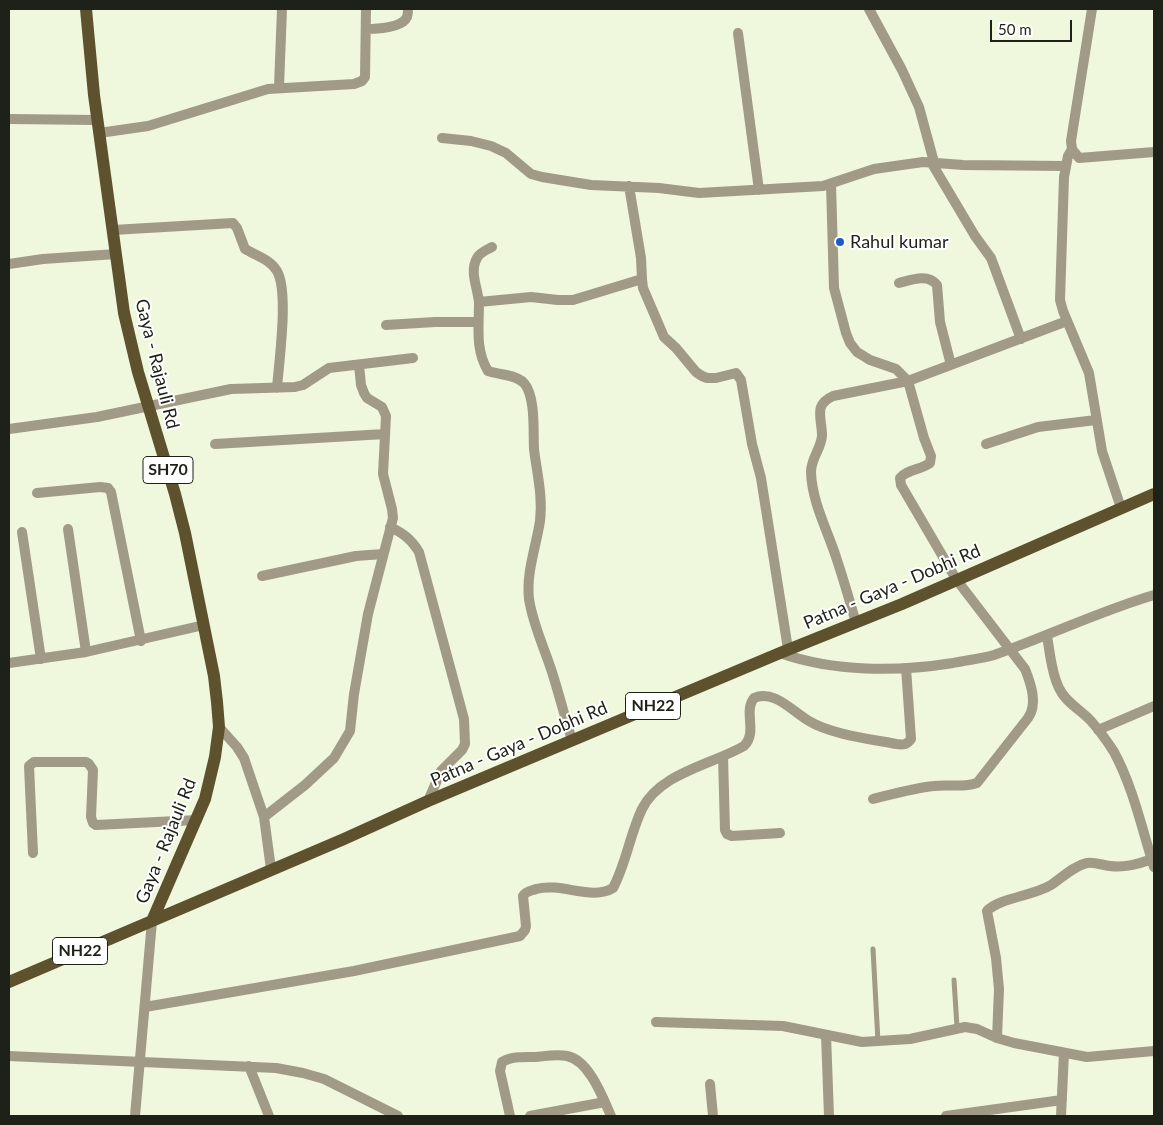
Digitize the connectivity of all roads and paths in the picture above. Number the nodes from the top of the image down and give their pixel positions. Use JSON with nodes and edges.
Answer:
{"nodes":[{"id":1,"x":86,"y":9,"type":"edge"},
{"id":2,"x":282,"y":9,"type":"edge"},
{"id":3,"x":366,"y":9,"type":"edge"},
{"id":4,"x":408,"y":9,"type":"edge"},
{"id":5,"x":869,"y":9,"type":"edge"},
{"id":6,"x":1092,"y":9,"type":"edge"},
{"id":7,"x":366,"y":29,"type":"junction"},
{"id":8,"x":738,"y":33,"type":"dead end"},
{"id":9,"x":279,"y":87,"type":"junction"},
{"id":10,"x":9,"y":119,"type":"edge"},
{"id":11,"x":97,"y":120,"type":"junction"},
{"id":12,"x":99,"y":133,"type":"junction"},
{"id":13,"x":442,"y":138,"type":"dead end"},
{"id":14,"x":1072,"y":150,"type":"junction"},
{"id":15,"x":1154,"y":152,"type":"edge"},
{"id":16,"x":932,"y":162,"type":"junction"},
{"id":17,"x":1065,"y":166,"type":"junction"},
{"id":18,"x":831,"y":184,"type":"junction"},
{"id":19,"x":629,"y":186,"type":"junction"},
{"id":20,"x":759,"y":190,"type":"junction"},
{"id":21,"x":113,"y":230,"type":"junction"},
{"id":22,"x":492,"y":247,"type":"dead end"},
{"id":23,"x":116,"y":254,"type":"junction"},
{"id":24,"x":9,"y":264,"type":"edge"},
{"id":25,"x":642,"y":279,"type":"junction"},
{"id":26,"x":899,"y":283,"type":"dead end"},
{"id":27,"x":479,"y":302,"type":"junction"},
{"id":28,"x":478,"y":322,"type":"junction"},
{"id":29,"x":1067,"y":322,"type":"junction"},
{"id":30,"x":386,"y":325,"type":"dead end"},
{"id":31,"x":1021,"y":339,"type":"junction"},
{"id":32,"x":414,"y":358,"type":"dead end"},
{"id":33,"x":359,"y":365,"type":"junction"},
{"id":34,"x":951,"y":365,"type":"junction"},
{"id":35,"x":908,"y":381,"type":"junction"},
{"id":36,"x":277,"y":388,"type":"junction"},
{"id":37,"x":148,"y":406,"type":"junction"},
{"id":38,"x":1096,"y":420,"type":"junction"},
{"id":39,"x":9,"y":429,"type":"edge"},
{"id":40,"x":385,"y":434,"type":"junction"},
{"id":41,"x":216,"y":444,"type":"dead end"},
{"id":42,"x":986,"y":444,"type":"dead end"},
{"id":43,"x":38,"y":494,"type":"dead end"},
{"id":44,"x":1154,"y":494,"type":"edge"},
{"id":45,"x":1121,"y":508,"type":"junction"},
{"id":46,"x":390,"y":527,"type":"junction"},
{"id":47,"x":68,"y":529,"type":"dead end"},
{"id":48,"x":22,"y":532,"type":"dead end"},
{"id":49,"x":383,"y":554,"type":"junction"},
{"id":50,"x":262,"y":576,"type":"dead end"},
{"id":51,"x":956,"y":580,"type":"junction"},
{"id":52,"x":1154,"y":595,"type":"edge"},
{"id":53,"x":856,"y":623,"type":"junction"},
{"id":54,"x":204,"y":625,"type":"junction"},
{"id":55,"x":1047,"y":636,"type":"junction"},
{"id":56,"x":141,"y":641,"type":"junction"},
{"id":57,"x":1010,"y":648,"type":"junction"},
{"id":58,"x":784,"y":651,"type":"junction"},
{"id":59,"x":86,"y":652,"type":"junction"},
{"id":60,"x":41,"y":659,"type":"junction"},
{"id":61,"x":9,"y":663,"type":"edge"},
{"id":62,"x":906,"y":668,"type":"junction"},
{"id":63,"x":1154,"y":706,"type":"edge"},
{"id":64,"x":219,"y":727,"type":"junction"},
{"id":65,"x":1098,"y":730,"type":"junction"},
{"id":66,"x":572,"y":740,"type":"junction"},
{"id":67,"x":723,"y":756,"type":"junction"},
{"id":68,"x":874,"y":800,"type":"dead end"},
{"id":69,"x":428,"y":801,"type":"junction"},
{"id":70,"x":264,"y":817,"type":"junction"},
{"id":71,"x":197,"y":820,"type":"junction"},
{"id":72,"x":780,"y":833,"type":"dead end"},
{"id":73,"x":33,"y":853,"type":"dead end"},
{"id":74,"x":1153,"y":863,"type":"edge"},
{"id":75,"x":271,"y":869,"type":"junction"},
{"id":76,"x":152,"y":921,"type":"junction"},
{"id":77,"x":873,"y":949,"type":"dead end"},
{"id":78,"x":954,"y":980,"type":"dead end"},
{"id":79,"x":9,"y":982,"type":"edge"},
{"id":80,"x":145,"y":1007,"type":"junction"},
{"id":81,"x":656,"y":1022,"type":"dead end"},
{"id":82,"x":957,"y":1027,"type":"junction"},
{"id":83,"x":826,"y":1035,"type":"junction"},
{"id":84,"x":997,"y":1038,"type":"junction"},
{"id":85,"x":878,"y":1042,"type":"junction"},
{"id":86,"x":1154,"y":1051,"type":"edge"},
{"id":87,"x":1064,"y":1053,"type":"junction"},
{"id":88,"x":9,"y":1056,"type":"edge"},
{"id":89,"x":140,"y":1061,"type":"junction"},
{"id":90,"x":250,"y":1066,"type":"junction"},
{"id":91,"x":710,"y":1084,"type":"dead end"},
{"id":92,"x":1062,"y":1100,"type":"junction"},
{"id":93,"x":605,"y":1102,"type":"junction"},
{"id":94,"x":135,"y":1116,"type":"edge"},
{"id":95,"x":269,"y":1116,"type":"edge"},
{"id":96,"x":398,"y":1116,"type":"edge"},
{"id":97,"x":510,"y":1116,"type":"edge"},
{"id":98,"x":530,"y":1116,"type":"edge"},
{"id":99,"x":610,"y":1116,"type":"edge"},
{"id":100,"x":713,"y":1116,"type":"edge"},
{"id":101,"x":829,"y":1116,"type":"edge"},
{"id":102,"x":946,"y":1116,"type":"edge"},
{"id":103,"x":1061,"y":1116,"type":"edge"}],
"edges":[{"from":1,"to":11,"type":"main road","name":"Gaya - Rajauli Rd","number":"SH70"},
{"from":2,"to":9,"type":"street"},
{"from":3,"to":7,"type":"street"},
{"from":4,"to":7,"type":"street"},
{"from":5,"to":16,"type":"street"},
{"from":6,"to":14,"type":"street"},
{"from":7,"to":9,"type":"street"},
{"from":8,"to":20,"type":"street"},
{"from":9,"to":12,"type":"street"},
{"from":10,"to":11,"type":"street"},
{"from":11,"to":12,"type":"main road","name":"Gaya - Rajauli Rd","number":"SH70"},
{"from":12,"to":21,"type":"main road","name":"Gaya - Rajauli Rd","number":"SH70"},
{"from":13,"to":19,"type":"street"},
{"from":14,"to":15,"type":"street"},
{"from":14,"to":17,"type":"street"},
{"from":16,"to":17,"type":"street"},
{"from":16,"to":18,"type":"street"},
{"from":16,"to":31,"type":"street"},
{"from":17,"to":29,"type":"street"},
{"from":18,"to":20,"type":"street"},
{"from":18,"to":35,"type":"street"},
{"from":19,"to":20,"type":"street"},
{"from":19,"to":25,"type":"street"},
{"from":21,"to":23,"type":"main road","name":"Gaya - Rajauli Rd","number":"SH70"},
{"from":21,"to":36,"type":"street"},
{"from":22,"to":27,"type":"street"},
{"from":23,"to":24,"type":"street"},
{"from":23,"to":37,"type":"main road","name":"Gaya - Rajauli Rd","number":"SH70"},
{"from":25,"to":27,"type":"street"},
{"from":25,"to":58,"type":"street"},
{"from":26,"to":34,"type":"street"},
{"from":27,"to":28,"type":"street"},
{"from":28,"to":30,"type":"street"},
{"from":28,"to":66,"type":"street"},
{"from":29,"to":31,"type":"street"},
{"from":29,"to":38,"type":"street"},
{"from":31,"to":34,"type":"street"},
{"from":32,"to":33,"type":"street"},
{"from":33,"to":36,"type":"street"},
{"from":33,"to":40,"type":"street"},
{"from":34,"to":35,"type":"street"},
{"from":35,"to":51,"type":"street"},
{"from":35,"to":53,"type":"street"},
{"from":36,"to":37,"type":"street"},
{"from":37,"to":39,"type":"street"},
{"from":37,"to":54,"type":"main road","name":"Gaya - Rajauli Rd","number":"SH70"},
{"from":38,"to":42,"type":"street"},
{"from":38,"to":45,"type":"street"},
{"from":40,"to":41,"type":"street"},
{"from":40,"to":46,"type":"street"},
{"from":43,"to":56,"type":"street"},
{"from":44,"to":45,"type":"main road","name":"Patna - Gaya - Dobhi Rd","number":"NH22"},
{"from":45,"to":51,"type":"main road","name":"Patna - Gaya - Dobhi Rd","number":"NH22"},
{"from":46,"to":49,"type":"street"},
{"from":46,"to":69,"type":"street"},
{"from":47,"to":59,"type":"street"},
{"from":48,"to":60,"type":"street"},
{"from":49,"to":50,"type":"street"},
{"from":49,"to":70,"type":"street"},
{"from":51,"to":53,"type":"main road","name":"Patna - Gaya - Dobhi Rd","number":"NH22"},
{"from":51,"to":57,"type":"street"},
{"from":52,"to":55,"type":"street"},
{"from":53,"to":58,"type":"main road","name":"Patna - Gaya - Dobhi Rd","number":"NH22"},
{"from":54,"to":56,"type":"street"},
{"from":54,"to":64,"type":"main road","name":"Gaya - Rajauli Rd","number":"SH70"},
{"from":55,"to":57,"type":"street"},
{"from":55,"to":65,"type":"street"},
{"from":56,"to":59,"type":"street"},
{"from":57,"to":62,"type":"street"},
{"from":57,"to":68,"type":"street"},
{"from":58,"to":62,"type":"street"},
{"from":58,"to":66,"type":"main road","name":"Patna - Gaya - Dobhi Rd","number":"NH22"},
{"from":59,"to":60,"type":"street"},
{"from":60,"to":61,"type":"street"},
{"from":62,"to":67,"type":"street"},
{"from":63,"to":65,"type":"street"},
{"from":64,"to":70,"type":"street"},
{"from":64,"to":71,"type":"main road","name":"Gaya - Rajauli Rd","number":"SH70"},
{"from":65,"to":74,"type":"street"},
{"from":66,"to":69,"type":"main road","name":"Patna - Gaya - Dobhi Rd","number":"NH22"},
{"from":67,"to":72,"type":"street"},
{"from":67,"to":80,"type":"street"},
{"from":69,"to":75,"type":"main road","name":"Patna - Gaya - Dobhi Rd","number":"NH22"},
{"from":70,"to":75,"type":"street"},
{"from":71,"to":73,"type":"street"},
{"from":71,"to":76,"type":"main road","name":"Gaya - Rajauli Rd","number":"SH70"},
{"from":74,"to":84,"type":"street"},
{"from":75,"to":76,"type":"main road","name":"Patna - Gaya - Dobhi Rd","number":"NH22"},
{"from":76,"to":79,"type":"main road","name":"Patna - Gaya - Dobhi Rd","number":"NH22"},
{"from":76,"to":80,"type":"street"},
{"from":77,"to":85,"type":"lane"},
{"from":78,"to":82,"type":"lane"},
{"from":80,"to":89,"type":"street"},
{"from":81,"to":83,"type":"street"},
{"from":82,"to":84,"type":"street"},
{"from":82,"to":85,"type":"street"},
{"from":83,"to":85,"type":"street"},
{"from":83,"to":101,"type":"street"},
{"from":84,"to":87,"type":"street"},
{"from":86,"to":87,"type":"street"},
{"from":87,"to":92,"type":"street"},
{"from":88,"to":89,"type":"street"},
{"from":89,"to":90,"type":"street"},
{"from":89,"to":94,"type":"street"},
{"from":90,"to":95,"type":"street"},
{"from":90,"to":96,"type":"street"},
{"from":91,"to":100,"type":"street"},
{"from":92,"to":102,"type":"street"},
{"from":92,"to":103,"type":"street"},
{"from":93,"to":97,"type":"street"},
{"from":93,"to":98,"type":"street"},
{"from":93,"to":99,"type":"street"}]}
